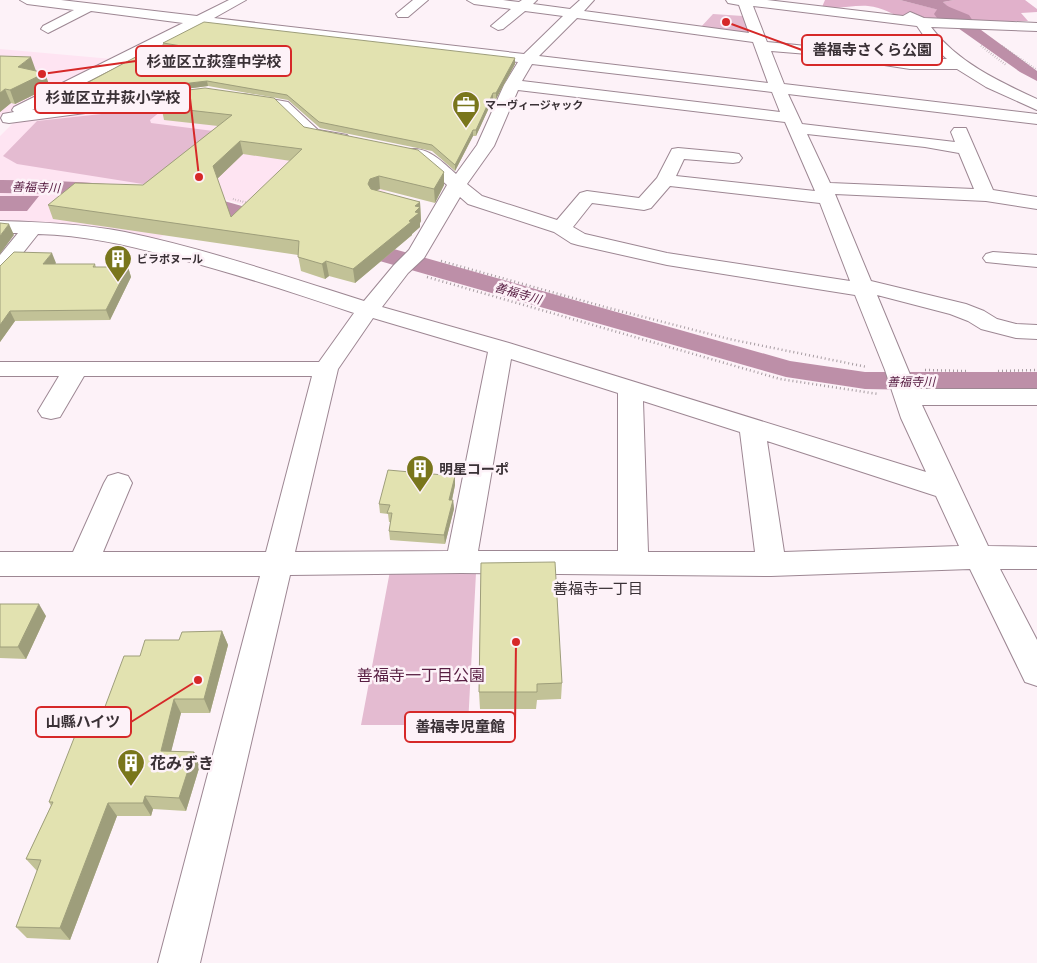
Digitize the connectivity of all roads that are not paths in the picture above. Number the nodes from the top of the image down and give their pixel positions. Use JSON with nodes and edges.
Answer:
{"nodes":[{"id":1,"x":27,"y":0,"type":"edge"},
{"id":2,"x":239,"y":0,"type":"edge"},
{"id":3,"x":403,"y":0,"type":"edge"},
{"id":4,"x":473,"y":0,"type":"edge"},
{"id":5,"x":587,"y":0,"type":"edge"},
{"id":6,"x":419,"y":1,"type":"edge"},
{"id":7,"x":739,"y":1,"type":"edge"},
{"id":8,"x":526,"y":3,"type":"edge"},
{"id":9,"x":890,"y":4,"type":"dead end"},
{"id":10,"x":89,"y":7,"type":"junction"},
{"id":11,"x":461,"y":9,"type":"dead end"},
{"id":12,"x":139,"y":13,"type":"junction"},
{"id":13,"x":403,"y":14,"type":"dead end"},
{"id":14,"x":573,"y":14,"type":"junction"},
{"id":15,"x":750,"y":17,"type":"junction"},
{"id":16,"x":768,"y":19,"type":"dead end"},
{"id":17,"x":199,"y":20,"type":"junction"},
{"id":18,"x":921,"y":22,"type":"junction"},
{"id":19,"x":117,"y":26,"type":"dead end"},
{"id":20,"x":498,"y":26,"type":"dead end"},
{"id":21,"x":1036,"y":27,"type":"edge"},
{"id":22,"x":48,"y":29,"type":"dead end"},
{"id":23,"x":915,"y":38,"type":"dead end"},
{"id":24,"x":933,"y":40,"type":"junction"},
{"id":25,"x":760,"y":42,"type":"junction"},
{"id":26,"x":140,"y":51,"type":"junction"},
{"id":27,"x":528,"y":60,"type":"junction"},
{"id":28,"x":960,"y":64,"type":"junction"},
{"id":29,"x":170,"y":70,"type":"edge"},
{"id":30,"x":512,"y":85,"type":"junction"},
{"id":31,"x":778,"y":89,"type":"junction"},
{"id":32,"x":199,"y":94,"type":"edge"},
{"id":33,"x":227,"y":96,"type":"edge"},
{"id":34,"x":1037,"y":105,"type":"edge"},
{"id":35,"x":952,"y":110,"type":"junction"},
{"id":36,"x":1037,"y":120,"type":"edge"},
{"id":37,"x":5,"y":123,"type":"edge"},
{"id":38,"x":793,"y":123,"type":"junction"},
{"id":39,"x":360,"y":143,"type":"edge"},
{"id":40,"x":966,"y":149,"type":"junction"},
{"id":41,"x":398,"y":151,"type":"edge"},
{"id":42,"x":733,"y":158,"type":"dead end"},
{"id":43,"x":665,"y":180,"type":"junction"},
{"id":44,"x":457,"y":185,"type":"junction"},
{"id":45,"x":825,"y":193,"type":"junction"},
{"id":46,"x":986,"y":195,"type":"junction"},
{"id":47,"x":1037,"y":203,"type":"edge"},
{"id":48,"x":0,"y":226,"type":"edge"},
{"id":49,"x":33,"y":227,"type":"junction"},
{"id":50,"x":561,"y":228,"type":"junction"},
{"id":51,"x":994,"y":258,"type":"dead end"},
{"id":52,"x":1037,"y":261,"type":"edge"},
{"id":53,"x":0,"y":269,"type":"edge"},
{"id":54,"x":863,"y":288,"type":"junction"},
{"id":55,"x":369,"y":310,"type":"junction"},
{"id":56,"x":1037,"y":332,"type":"edge"},
{"id":57,"x":501,"y":348,"type":"junction"},
{"id":58,"x":0,"y":368,"type":"edge"},
{"id":59,"x":76,"y":369,"type":"junction"},
{"id":60,"x":326,"y":369,"type":"junction"},
{"id":61,"x":630,"y":389,"type":"junction"},
{"id":62,"x":1037,"y":397,"type":"edge"},
{"id":63,"x":909,"y":403,"type":"junction"},
{"id":64,"x":51,"y":412,"type":"dead end"},
{"id":65,"x":752,"y":428,"type":"junction"},
{"id":66,"x":118,"y":483,"type":"dead end"},
{"id":67,"x":947,"y":489,"type":"junction"},
{"id":68,"x":979,"y":558,"type":"junction"},
{"id":69,"x":1037,"y":558,"type":"edge"},
{"id":70,"x":461,"y":562,"type":"junction"},
{"id":71,"x":633,"y":562,"type":"junction"},
{"id":72,"x":0,"y":564,"type":"edge"},
{"id":73,"x":83,"y":564,"type":"junction"},
{"id":74,"x":279,"y":564,"type":"junction"},
{"id":75,"x":771,"y":564,"type":"junction"},
{"id":76,"x":1037,"y":672,"type":"edge"},
{"id":77,"x":179,"y":963,"type":"edge"}],
"edges":[{"from":1,"to":10,"type":"street"},
{"from":2,"to":17,"type":"street"},
{"from":3,"to":6,"type":"street"},
{"from":4,"to":8,"type":"street"},
{"from":4,"to":11,"type":"street"},
{"from":5,"to":14,"type":"street"},
{"from":6,"to":13,"type":"street"},
{"from":7,"to":15,"type":"street"},
{"from":7,"to":18,"type":"street"},
{"from":8,"to":14,"type":"street"},
{"from":8,"to":20,"type":"street"},
{"from":9,"to":18,"type":"street"},
{"from":10,"to":12,"type":"street"},
{"from":10,"to":22,"type":"street"},
{"from":12,"to":17,"type":"street"},
{"from":12,"to":19,"type":"street"},
{"from":14,"to":25,"type":"street"},
{"from":14,"to":27,"type":"street"},
{"from":15,"to":16,"type":"street"},
{"from":15,"to":25,"type":"street"},
{"from":17,"to":26,"type":"street"},
{"from":17,"to":27,"type":"street"},
{"from":18,"to":21,"type":"street"},
{"from":18,"to":24,"type":"street"},
{"from":23,"to":24,"type":"street"},
{"from":24,"to":28,"type":"street"},
{"from":25,"to":28,"type":"street"},
{"from":25,"to":31,"type":"street"},
{"from":26,"to":29,"type":"street"},
{"from":26,"to":37,"type":"street"},
{"from":27,"to":30,"type":"street"},
{"from":27,"to":31,"type":"street"},
{"from":28,"to":34,"type":"street"},
{"from":30,"to":38,"type":"street"},
{"from":30,"to":44,"type":"street"},
{"from":31,"to":35,"type":"street"},
{"from":31,"to":38,"type":"street"},
{"from":32,"to":37,"type":"street"},
{"from":33,"to":39,"type":"street"},
{"from":35,"to":36,"type":"street"},
{"from":35,"to":40,"type":"street"},
{"from":38,"to":40,"type":"street"},
{"from":38,"to":45,"type":"street"},
{"from":40,"to":46,"type":"street"},
{"from":41,"to":44,"type":"street"},
{"from":42,"to":43,"type":"street"},
{"from":43,"to":45,"type":"street"},
{"from":43,"to":50,"type":"street"},
{"from":44,"to":50,"type":"street"},
{"from":44,"to":55,"type":"street"},
{"from":45,"to":46,"type":"street"},
{"from":45,"to":54,"type":"street"},
{"from":46,"to":47,"type":"street"},
{"from":48,"to":49,"type":"street"},
{"from":49,"to":53,"type":"street"},
{"from":49,"to":55,"type":"street"},
{"from":50,"to":54,"type":"street"},
{"from":51,"to":52,"type":"street"},
{"from":54,"to":56,"type":"street"},
{"from":54,"to":63,"type":"street"},
{"from":55,"to":57,"type":"street"},
{"from":55,"to":60,"type":"street"},
{"from":57,"to":61,"type":"street"},
{"from":57,"to":70,"type":"street"},
{"from":58,"to":59,"type":"street"},
{"from":59,"to":60,"type":"street"},
{"from":59,"to":64,"type":"street"},
{"from":60,"to":74,"type":"street"},
{"from":61,"to":65,"type":"street"},
{"from":61,"to":71,"type":"street"},
{"from":62,"to":63,"type":"street"},
{"from":63,"to":67,"type":"street"},
{"from":65,"to":67,"type":"street"},
{"from":65,"to":75,"type":"street"},
{"from":66,"to":73,"type":"street"},
{"from":67,"to":68,"type":"street"},
{"from":68,"to":69,"type":"street"},
{"from":68,"to":75,"type":"street"},
{"from":68,"to":76,"type":"street"},
{"from":70,"to":71,"type":"street"},
{"from":70,"to":74,"type":"street"},
{"from":71,"to":75,"type":"street"},
{"from":72,"to":73,"type":"street"},
{"from":73,"to":74,"type":"street"},
{"from":74,"to":77,"type":"street"}]}
